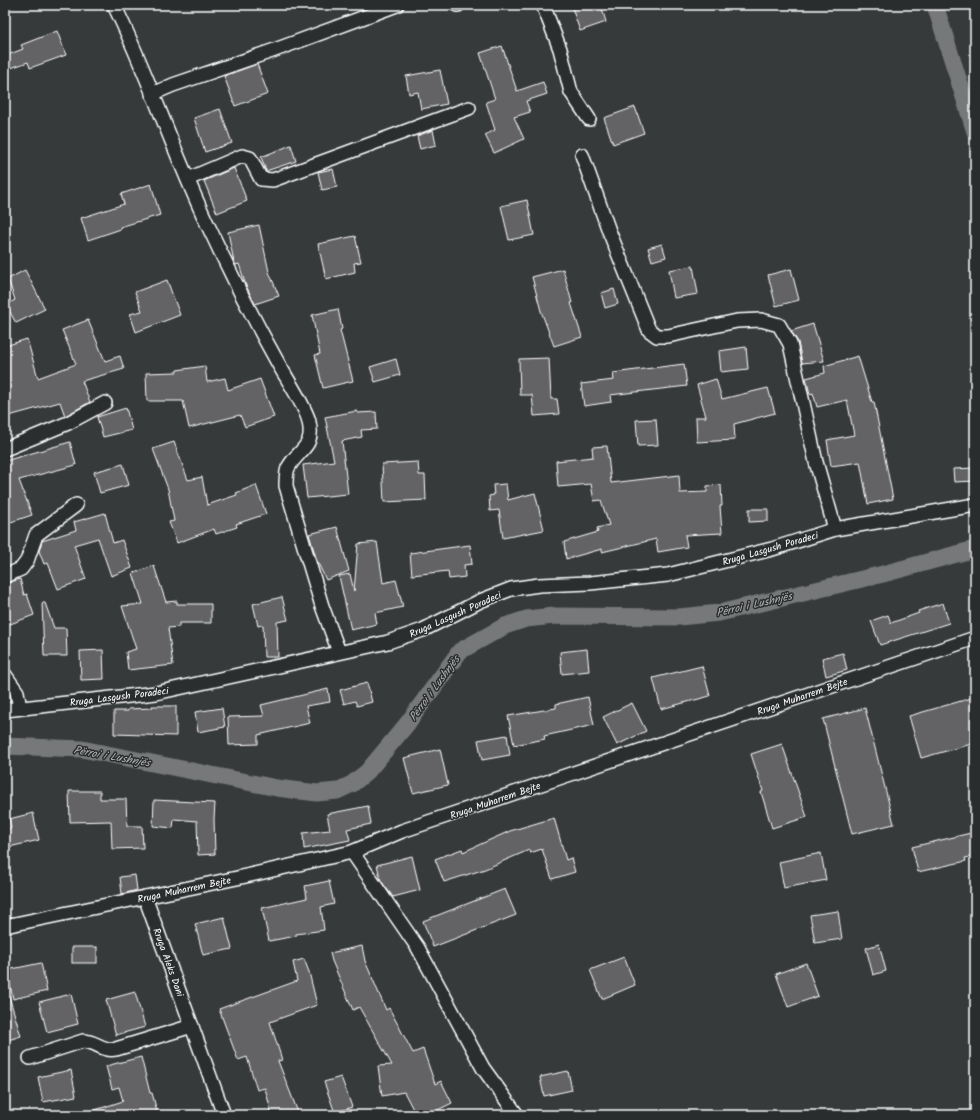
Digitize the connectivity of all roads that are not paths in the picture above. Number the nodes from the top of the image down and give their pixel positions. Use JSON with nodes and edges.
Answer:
{"nodes":[{"id":1,"x":114,"y":5,"type":"edge"},
{"id":2,"x":397,"y":5,"type":"edge"},
{"id":3,"x":543,"y":5,"type":"edge"},
{"id":4,"x":152,"y":94,"type":"junction"},
{"id":5,"x":469,"y":108,"type":"dead end"},
{"id":6,"x":589,"y":119,"type":"dead end"},
{"id":7,"x":582,"y":155,"type":"dead end"},
{"id":8,"x":188,"y":179,"type":"junction"},
{"id":9,"x":105,"y":403,"type":"dead end"},
{"id":10,"x":5,"y":450,"type":"edge"},
{"id":11,"x":76,"y":505,"type":"dead end"},
{"id":12,"x":975,"y":505,"type":"edge"},
{"id":13,"x":835,"y":529,"type":"junction"},
{"id":14,"x":5,"y":576,"type":"edge"},
{"id":15,"x":975,"y":638,"type":"edge"},
{"id":16,"x":339,"y":652,"type":"junction"},
{"id":17,"x":5,"y":675,"type":"edge"},
{"id":18,"x":20,"y":708,"type":"junction"},
{"id":19,"x":5,"y":710,"type":"edge"},
{"id":20,"x":352,"y":852,"type":"junction"},
{"id":21,"x":145,"y":897,"type":"junction"},
{"id":22,"x":5,"y":926,"type":"edge"},
{"id":23,"x":192,"y":1026,"type":"junction"},
{"id":24,"x":30,"y":1058,"type":"dead end"},
{"id":25,"x":224,"y":1115,"type":"edge"},
{"id":26,"x":517,"y":1115,"type":"edge"}],
"edges":[{"from":1,"to":4,"type":"street"},
{"from":2,"to":4,"type":"street"},
{"from":3,"to":6,"type":"street"},
{"from":4,"to":8,"type":"street"},
{"from":5,"to":8,"type":"street"},
{"from":7,"to":13,"type":"street"},
{"from":8,"to":16,"type":"street"},
{"from":9,"to":10,"type":"street"},
{"from":11,"to":14,"type":"street"},
{"from":12,"to":13,"type":"street","name":"Rruga Lasgush Poradeci"},
{"from":13,"to":16,"type":"street","name":"Rruga Lasgush Poradeci"},
{"from":15,"to":20,"type":"street","name":"Rruga Muharrem Bejte"},
{"from":16,"to":18,"type":"street","name":"Rruga Lasgush Poradeci"},
{"from":17,"to":18,"type":"street"},
{"from":18,"to":19,"type":"street","name":"Rruga Lasgush Poradeci"},
{"from":20,"to":21,"type":"street","name":"Rruga Muharrem Bejte"},
{"from":20,"to":26,"type":"street"},
{"from":21,"to":22,"type":"street","name":"Rruga Muharrem Bejte"},
{"from":21,"to":23,"type":"street","name":"Rruga Aleks Dani"},
{"from":23,"to":24,"type":"street"},
{"from":23,"to":25,"type":"street","name":"Rruga Aleks Dani"}]}
